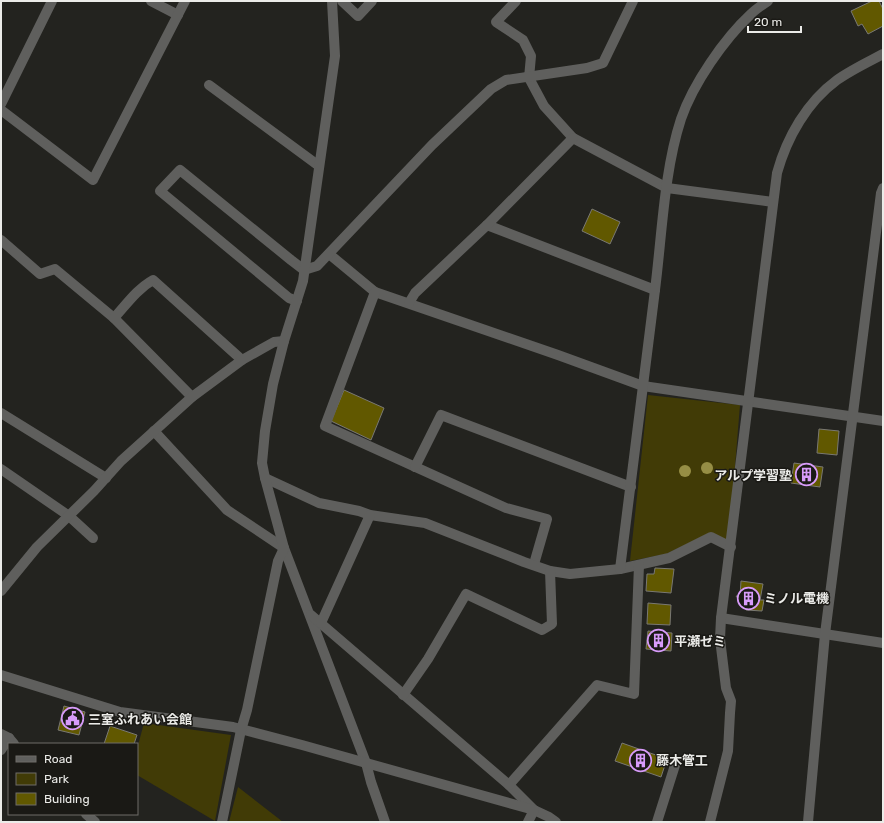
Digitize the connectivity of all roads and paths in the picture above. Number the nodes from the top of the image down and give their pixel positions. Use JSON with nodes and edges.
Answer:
{"nodes":[{"id":1,"x":52,"y":1,"type":"edge"},
{"id":2,"x":150,"y":1,"type":"edge"},
{"id":3,"x":186,"y":1,"type":"edge"},
{"id":4,"x":332,"y":1,"type":"edge"},
{"id":5,"x":342,"y":1,"type":"edge"},
{"id":6,"x":372,"y":1,"type":"edge"},
{"id":7,"x":516,"y":1,"type":"edge"},
{"id":8,"x":633,"y":1,"type":"edge"},
{"id":9,"x":768,"y":1,"type":"edge"},
{"id":10,"x":178,"y":15,"type":"junction"},
{"id":11,"x":883,"y":54,"type":"edge"},
{"id":12,"x":529,"y":78,"type":"junction"},
{"id":13,"x":209,"y":85,"type":"dead end"},
{"id":14,"x":1,"y":104,"type":"edge"},
{"id":15,"x":1,"y":110,"type":"edge"},
{"id":16,"x":573,"y":138,"type":"junction"},
{"id":17,"x":319,"y":166,"type":"junction"},
{"id":18,"x":667,"y":188,"type":"junction"},
{"id":19,"x":883,"y":188,"type":"edge"},
{"id":20,"x":774,"y":202,"type":"junction"},
{"id":21,"x":487,"y":224,"type":"junction"},
{"id":22,"x":1,"y":240,"type":"edge"},
{"id":23,"x":329,"y":254,"type":"junction"},
{"id":24,"x":304,"y":270,"type":"junction"},
{"id":25,"x":655,"y":290,"type":"junction"},
{"id":26,"x":375,"y":292,"type":"junction"},
{"id":27,"x":297,"y":301,"type":"junction"},
{"id":28,"x":409,"y":303,"type":"junction"},
{"id":29,"x":114,"y":318,"type":"junction"},
{"id":30,"x":284,"y":340,"type":"junction"},
{"id":31,"x":242,"y":360,"type":"junction"},
{"id":32,"x":643,"y":386,"type":"junction"},
{"id":33,"x":192,"y":397,"type":"junction"},
{"id":34,"x":748,"y":400,"type":"junction"},
{"id":35,"x":1,"y":413,"type":"edge"},
{"id":36,"x":853,"y":417,"type":"junction"},
{"id":37,"x":883,"y":420,"type":"edge"},
{"id":38,"x":154,"y":431,"type":"junction"},
{"id":39,"x":415,"y":467,"type":"junction"},
{"id":40,"x":1,"y":469,"type":"edge"},
{"id":41,"x":106,"y":478,"type":"junction"},
{"id":42,"x":265,"y":478,"type":"junction"},
{"id":43,"x":631,"y":487,"type":"junction"},
{"id":44,"x":370,"y":515,"type":"junction"},
{"id":45,"x":69,"y":516,"type":"junction"},
{"id":46,"x":93,"y":538,"type":"dead end"},
{"id":47,"x":731,"y":546,"type":"junction"},
{"id":48,"x":284,"y":548,"type":"junction"},
{"id":49,"x":534,"y":564,"type":"junction"},
{"id":50,"x":639,"y":566,"type":"junction"},
{"id":51,"x":620,"y":569,"type":"junction"},
{"id":52,"x":550,"y":571,"type":"junction"},
{"id":53,"x":1,"y":591,"type":"edge"},
{"id":54,"x":310,"y":614,"type":"junction"},
{"id":55,"x":721,"y":618,"type":"junction"},
{"id":56,"x":320,"y":623,"type":"junction"},
{"id":57,"x":826,"y":634,"type":"junction"},
{"id":58,"x":883,"y":643,"type":"edge"},
{"id":59,"x":1,"y":675,"type":"edge"},
{"id":60,"x":403,"y":695,"type":"junction"},
{"id":61,"x":242,"y":730,"type":"junction"},
{"id":62,"x":8,"y":739,"type":"edge"},
{"id":63,"x":1,"y":750,"type":"edge"},
{"id":64,"x":676,"y":762,"type":"dead end"},
{"id":65,"x":366,"y":763,"type":"junction"},
{"id":66,"x":509,"y":785,"type":"junction"},
{"id":67,"x":534,"y":810,"type":"junction"},
{"id":68,"x":87,"y":815,"type":"edge"},
{"id":69,"x":95,"y":822,"type":"edge"},
{"id":70,"x":222,"y":822,"type":"edge"},
{"id":71,"x":385,"y":822,"type":"edge"},
{"id":72,"x":528,"y":822,"type":"edge"},
{"id":73,"x":556,"y":822,"type":"edge"},
{"id":74,"x":657,"y":822,"type":"edge"},
{"id":75,"x":710,"y":822,"type":"edge"},
{"id":76,"x":808,"y":822,"type":"edge"}],
"edges":[{"from":1,"to":14,"type":"street"},
{"from":2,"to":10,"type":"street"},
{"from":3,"to":10,"type":"street"},
{"from":4,"to":17,"type":"street"},
{"from":5,"to":6,"type":"street"},
{"from":7,"to":12,"type":"street"},
{"from":8,"to":12,"type":"street"},
{"from":9,"to":18,"type":"street"},
{"from":10,"to":15,"type":"street"},
{"from":11,"to":20,"type":"street"},
{"from":12,"to":16,"type":"street"},
{"from":12,"to":23,"type":"street"},
{"from":13,"to":17,"type":"street"},
{"from":16,"to":18,"type":"street"},
{"from":16,"to":21,"type":"street"},
{"from":17,"to":24,"type":"street"},
{"from":18,"to":20,"type":"street"},
{"from":18,"to":25,"type":"street"},
{"from":19,"to":36,"type":"street"},
{"from":20,"to":34,"type":"street"},
{"from":21,"to":25,"type":"street"},
{"from":21,"to":28,"type":"street"},
{"from":22,"to":29,"type":"street"},
{"from":23,"to":24,"type":"street"},
{"from":23,"to":26,"type":"street"},
{"from":24,"to":27,"type":"street"},
{"from":24,"to":27,"type":"street"},
{"from":25,"to":32,"type":"street"},
{"from":26,"to":28,"type":"street"},
{"from":26,"to":39,"type":"street"},
{"from":27,"to":30,"type":"street"},
{"from":28,"to":32,"type":"street"},
{"from":29,"to":31,"type":"street"},
{"from":29,"to":33,"type":"street"},
{"from":30,"to":31,"type":"street"},
{"from":30,"to":42,"type":"street"},
{"from":31,"to":33,"type":"street"},
{"from":32,"to":34,"type":"street"},
{"from":32,"to":43,"type":"street"},
{"from":33,"to":38,"type":"street"},
{"from":34,"to":36,"type":"street"},
{"from":34,"to":47,"type":"street"},
{"from":35,"to":41,"type":"street"},
{"from":36,"to":37,"type":"street"},
{"from":36,"to":57,"type":"street"},
{"from":38,"to":41,"type":"street"},
{"from":38,"to":48,"type":"street"},
{"from":39,"to":43,"type":"street"},
{"from":39,"to":49,"type":"street"},
{"from":40,"to":45,"type":"street"},
{"from":41,"to":45,"type":"street"},
{"from":42,"to":44,"type":"street"},
{"from":42,"to":48,"type":"street"},
{"from":43,"to":51,"type":"street"},
{"from":44,"to":49,"type":"street"},
{"from":44,"to":56,"type":"street"},
{"from":45,"to":46,"type":"street"},
{"from":45,"to":53,"type":"street"},
{"from":47,"to":50,"type":"street"},
{"from":47,"to":55,"type":"street"},
{"from":48,"to":54,"type":"street"},
{"from":48,"to":61,"type":"street"},
{"from":49,"to":52,"type":"street"},
{"from":50,"to":51,"type":"street"},
{"from":50,"to":66,"type":"street"},
{"from":51,"to":52,"type":"street"},
{"from":52,"to":60,"type":"street"},
{"from":54,"to":56,"type":"street"},
{"from":54,"to":65,"type":"street"},
{"from":55,"to":57,"type":"street"},
{"from":55,"to":75,"type":"street"},
{"from":56,"to":60,"type":"street"},
{"from":57,"to":58,"type":"street"},
{"from":57,"to":76,"type":"street"},
{"from":59,"to":61,"type":"street"},
{"from":60,"to":66,"type":"street"},
{"from":61,"to":65,"type":"street"},
{"from":61,"to":70,"type":"street"},
{"from":62,"to":63,"type":"street"},
{"from":64,"to":74,"type":"street"},
{"from":65,"to":67,"type":"street"},
{"from":65,"to":71,"type":"street"},
{"from":66,"to":67,"type":"street"},
{"from":67,"to":72,"type":"street"},
{"from":67,"to":73,"type":"street"},
{"from":68,"to":69,"type":"street"}]}
